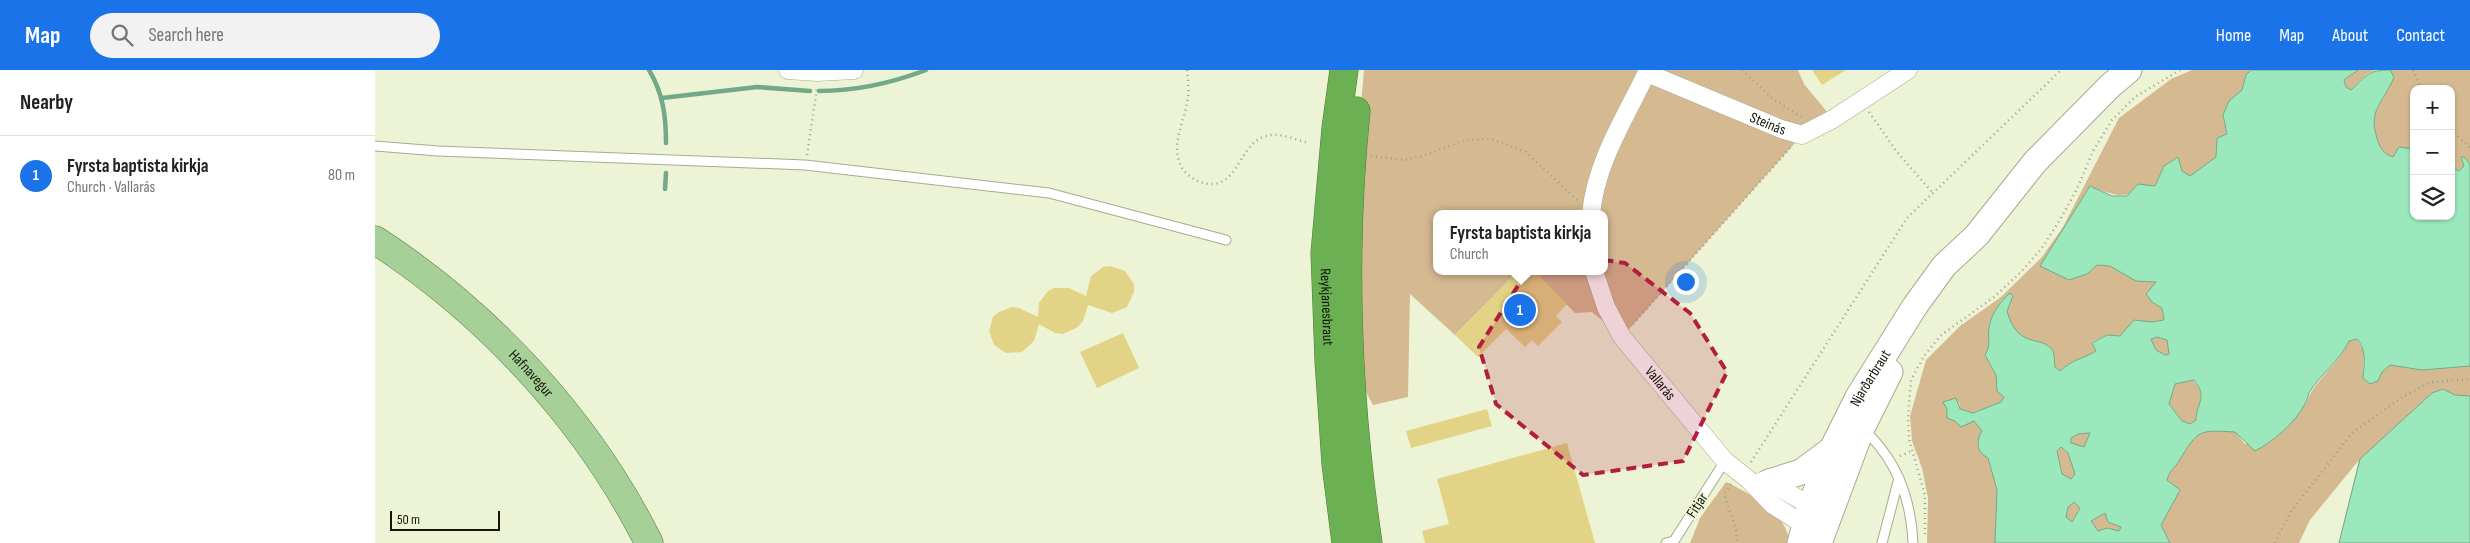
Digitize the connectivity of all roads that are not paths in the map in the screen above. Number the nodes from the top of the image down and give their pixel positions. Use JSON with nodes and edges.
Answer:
{"nodes":[{"id":1,"x":788,"y":70,"type":"edge"},
{"id":2,"x":854,"y":70,"type":"edge"},
{"id":3,"x":1344,"y":70,"type":"edge"},
{"id":4,"x":1361,"y":70,"type":"edge"},
{"id":5,"x":1908,"y":70,"type":"edge"},
{"id":6,"x":2129,"y":70,"type":"edge"},
{"id":7,"x":1647,"y":71,"type":"edge"},
{"id":8,"x":1882,"y":78,"type":"edge"},
{"id":9,"x":375,"y":146,"type":"edge"},
{"id":10,"x":1592,"y":210,"type":"edge"},
{"id":11,"x":1977,"y":235,"type":"junction"},
{"id":12,"x":375,"y":240,"type":"edge"},
{"id":13,"x":1226,"y":240,"type":"dead end"},
{"id":14,"x":1596,"y":275,"type":"edge"},
{"id":15,"x":1862,"y":428,"type":"junction"},
{"id":16,"x":1832,"y":448,"type":"junction"},
{"id":17,"x":1725,"y":462,"type":"junction"},
{"id":18,"x":1749,"y":478,"type":"junction"},
{"id":19,"x":1899,"y":478,"type":"junction"},
{"id":20,"x":1813,"y":528,"type":"edge"},
{"id":21,"x":649,"y":543,"type":"edge"},
{"id":22,"x":1346,"y":543,"type":"edge"},
{"id":23,"x":1368,"y":543,"type":"edge"},
{"id":24,"x":1666,"y":543,"type":"edge"},
{"id":25,"x":1882,"y":543,"type":"edge"},
{"id":26,"x":1913,"y":543,"type":"edge"}],
"edges":[{"from":1,"to":2,"type":"street"},
{"from":3,"to":22,"type":"highway","name":"Reykjanesbraut"},
{"from":4,"to":23,"type":"highway","name":"Reykjanesbraut"},
{"from":5,"to":8,"type":"street"},
{"from":6,"to":11,"type":"main road","name":"Njarðarbraut"},
{"from":7,"to":8,"type":"street","name":"Steinás"},
{"from":7,"to":10,"type":"street"},
{"from":9,"to":13,"type":"lane"},
{"from":11,"to":15,"type":"main road","name":"Njarðarbraut"},
{"from":11,"to":16,"type":"main road","name":"Njarðarbraut"},
{"from":12,"to":21,"type":"main road","name":"Hafnavegur"},
{"from":14,"to":17,"type":"street","name":"Vallarás"},
{"from":15,"to":19,"type":"lane"},
{"from":15,"to":20,"type":"main road","name":"Njarðarbraut"},
{"from":16,"to":18,"type":"main road"},
{"from":16,"to":20,"type":"main road","name":"Njarðarbraut"},
{"from":17,"to":18,"type":"street","name":"Vallarás"},
{"from":17,"to":24,"type":"lane","name":"Fitjar"},
{"from":18,"to":20,"type":"street","name":"Vallarás"},
{"from":19,"to":25,"type":"lane"},
{"from":19,"to":26,"type":"lane"}]}
